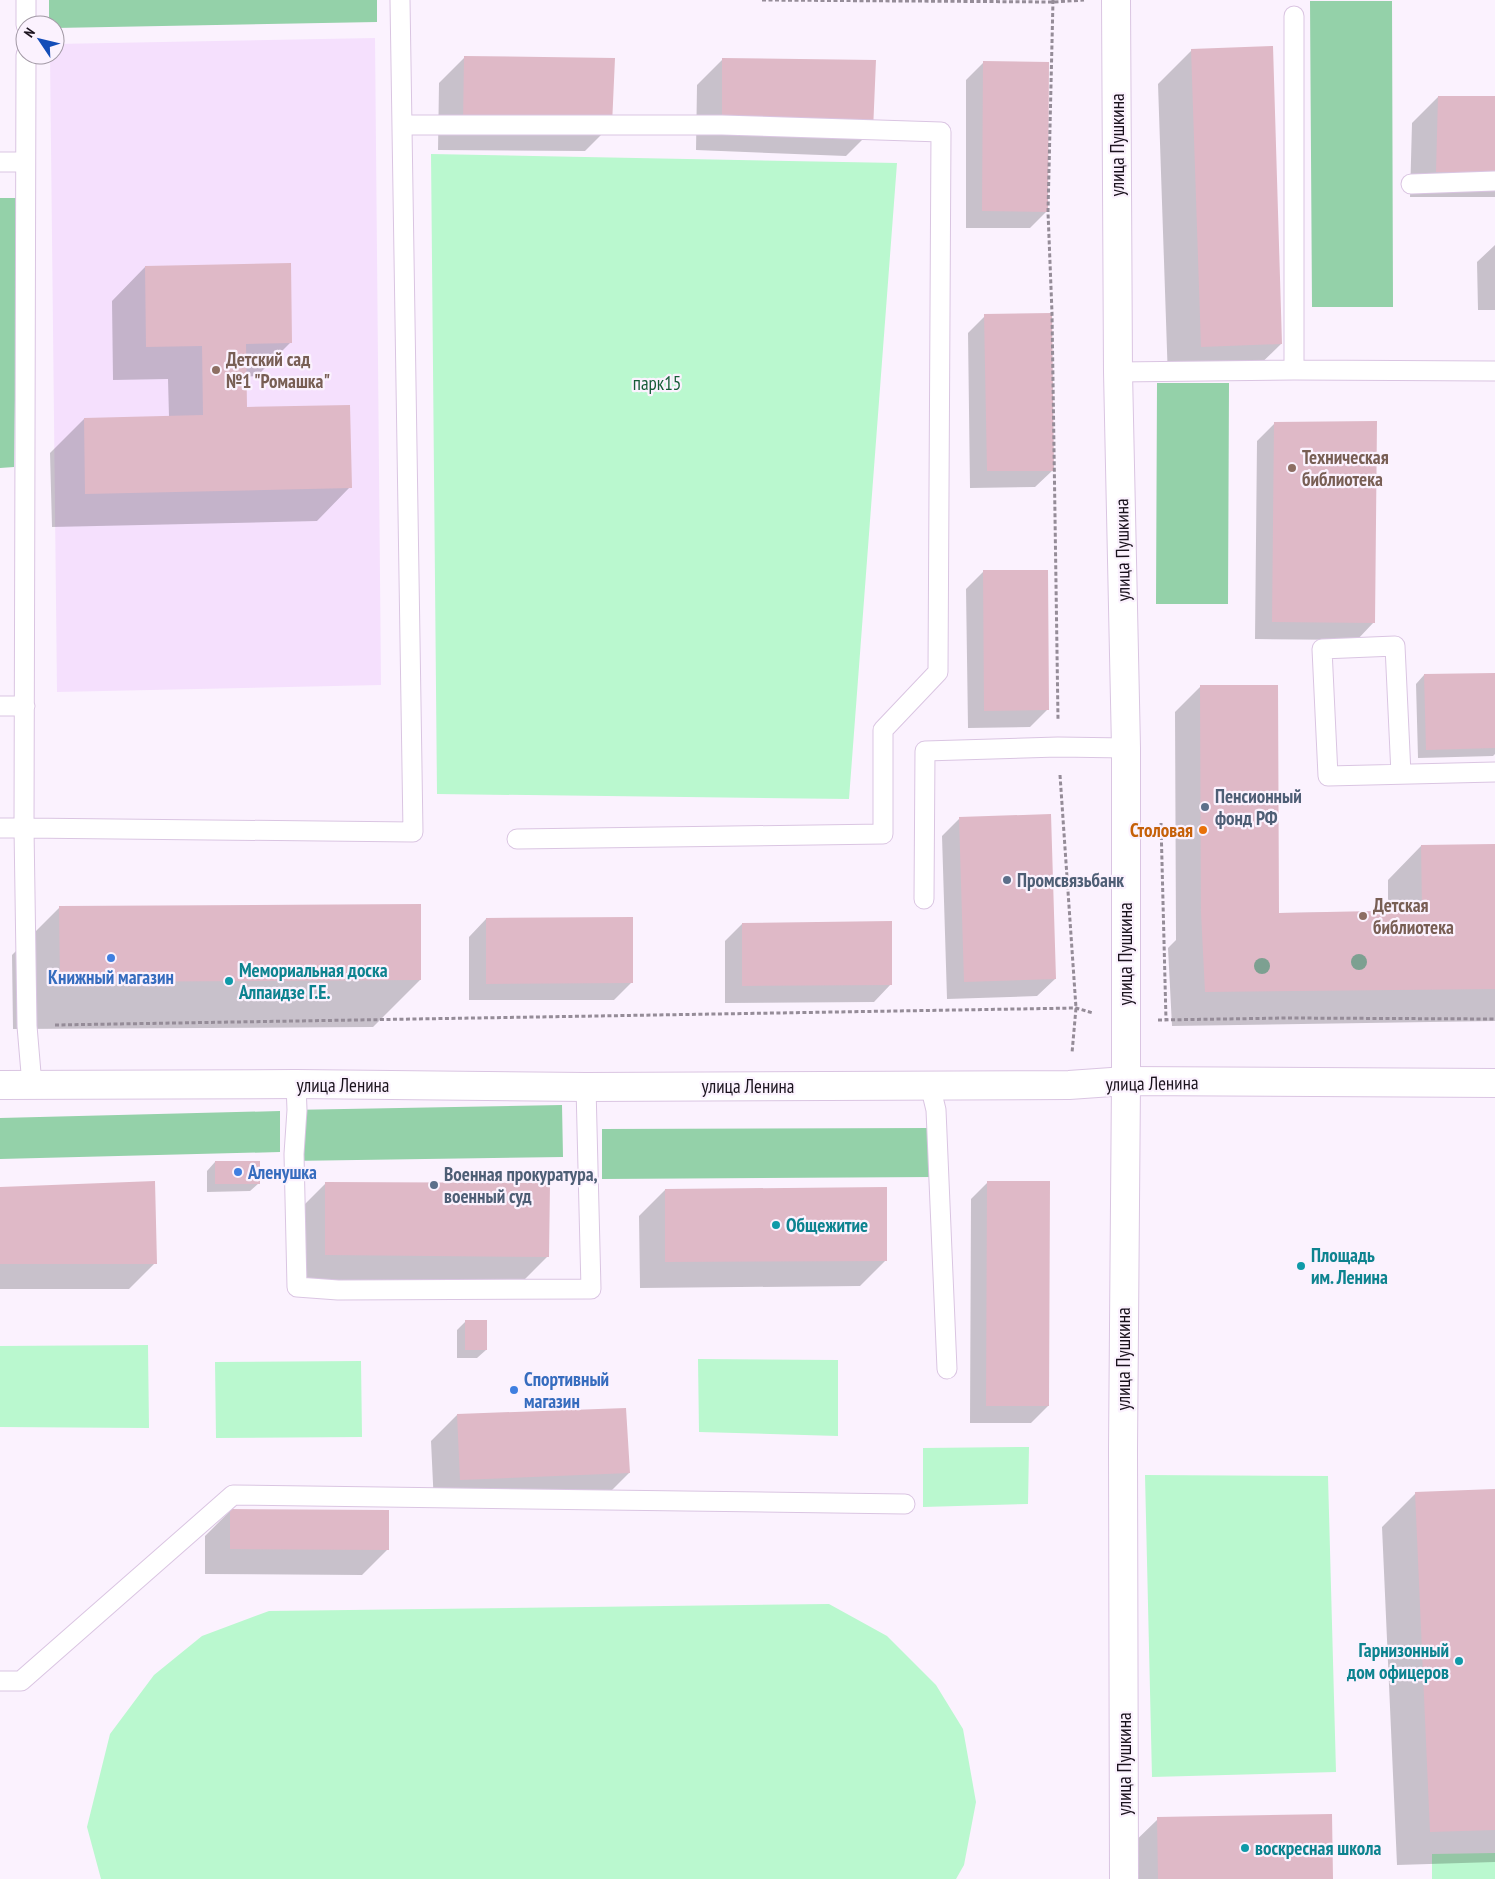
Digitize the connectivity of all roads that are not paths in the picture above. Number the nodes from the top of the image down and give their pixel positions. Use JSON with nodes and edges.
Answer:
{"nodes":[{"id":1,"x":26,"y":0,"type":"edge"},
{"id":2,"x":400,"y":0,"type":"edge"},
{"id":3,"x":1116,"y":0,"type":"edge"},
{"id":4,"x":26,"y":15,"type":"edge"},
{"id":5,"x":1294,"y":16,"type":"dead end"},
{"id":6,"x":26,"y":65,"type":"edge"},
{"id":7,"x":402,"y":125,"type":"junction"},
{"id":8,"x":0,"y":162,"type":"edge"},
{"id":9,"x":25,"y":162,"type":"junction"},
{"id":10,"x":1495,"y":181,"type":"edge"},
{"id":11,"x":1411,"y":184,"type":"dead end"},
{"id":12,"x":1294,"y":370,"type":"junction"},
{"id":13,"x":1495,"y":371,"type":"edge"},
{"id":14,"x":1118,"y":372,"type":"junction"},
{"id":15,"x":0,"y":706,"type":"edge"},
{"id":16,"x":25,"y":706,"type":"junction"},
{"id":17,"x":1126,"y":748,"type":"junction"},
{"id":18,"x":1495,"y":772,"type":"edge"},
{"id":19,"x":1401,"y":774,"type":"junction"},
{"id":20,"x":0,"y":828,"type":"edge"},
{"id":21,"x":24,"y":828,"type":"junction"},
{"id":22,"x":517,"y":839,"type":"dead end"},
{"id":23,"x":924,"y":899,"type":"dead end"},
{"id":24,"x":1126,"y":1081,"type":"junction"},
{"id":25,"x":1495,"y":1083,"type":"edge"},
{"id":26,"x":296,"y":1084,"type":"junction"},
{"id":27,"x":930,"y":1084,"type":"junction"},
{"id":28,"x":0,"y":1085,"type":"edge"},
{"id":29,"x":32,"y":1085,"type":"junction"},
{"id":30,"x":586,"y":1087,"type":"junction"},
{"id":31,"x":947,"y":1369,"type":"dead end"},
{"id":32,"x":905,"y":1504,"type":"dead end"},
{"id":33,"x":0,"y":1680,"type":"edge"},
{"id":34,"x":1124,"y":1879,"type":"edge"}],
"edges":[{"from":1,"to":4,"type":"lane"},
{"from":2,"to":7,"type":"lane"},
{"from":3,"to":14,"type":"street","name":"улица Пушкина"},
{"from":5,"to":12,"type":"lane"},
{"from":6,"to":9,"type":"lane"},
{"from":7,"to":21,"type":"lane"},
{"from":7,"to":22,"type":"lane"},
{"from":8,"to":9,"type":"lane"},
{"from":9,"to":16,"type":"lane"},
{"from":10,"to":11,"type":"lane"},
{"from":12,"to":13,"type":"lane"},
{"from":12,"to":14,"type":"lane"},
{"from":14,"to":17,"type":"street","name":"улица Пушкина"},
{"from":15,"to":16,"type":"lane"},
{"from":16,"to":21,"type":"lane"},
{"from":17,"to":23,"type":"lane"},
{"from":17,"to":24,"type":"street","name":"улица Пушкина"},
{"from":18,"to":19,"type":"lane"},
{"from":19,"to":19,"type":"lane"},
{"from":20,"to":21,"type":"lane"},
{"from":21,"to":29,"type":"lane"},
{"from":24,"to":25,"type":"street","name":"улица Ленина"},
{"from":24,"to":27,"type":"street","name":"улица Ленина"},
{"from":24,"to":34,"type":"street","name":"улица Пушкина"},
{"from":26,"to":29,"type":"street","name":"улица Ленина"},
{"from":26,"to":30,"type":"street","name":"улица Ленина"},
{"from":26,"to":30,"type":"lane"},
{"from":27,"to":30,"type":"street","name":"улица Ленина"},
{"from":27,"to":31,"type":"lane"},
{"from":28,"to":29,"type":"street","name":"улица Ленина"},
{"from":32,"to":33,"type":"lane"}]}
